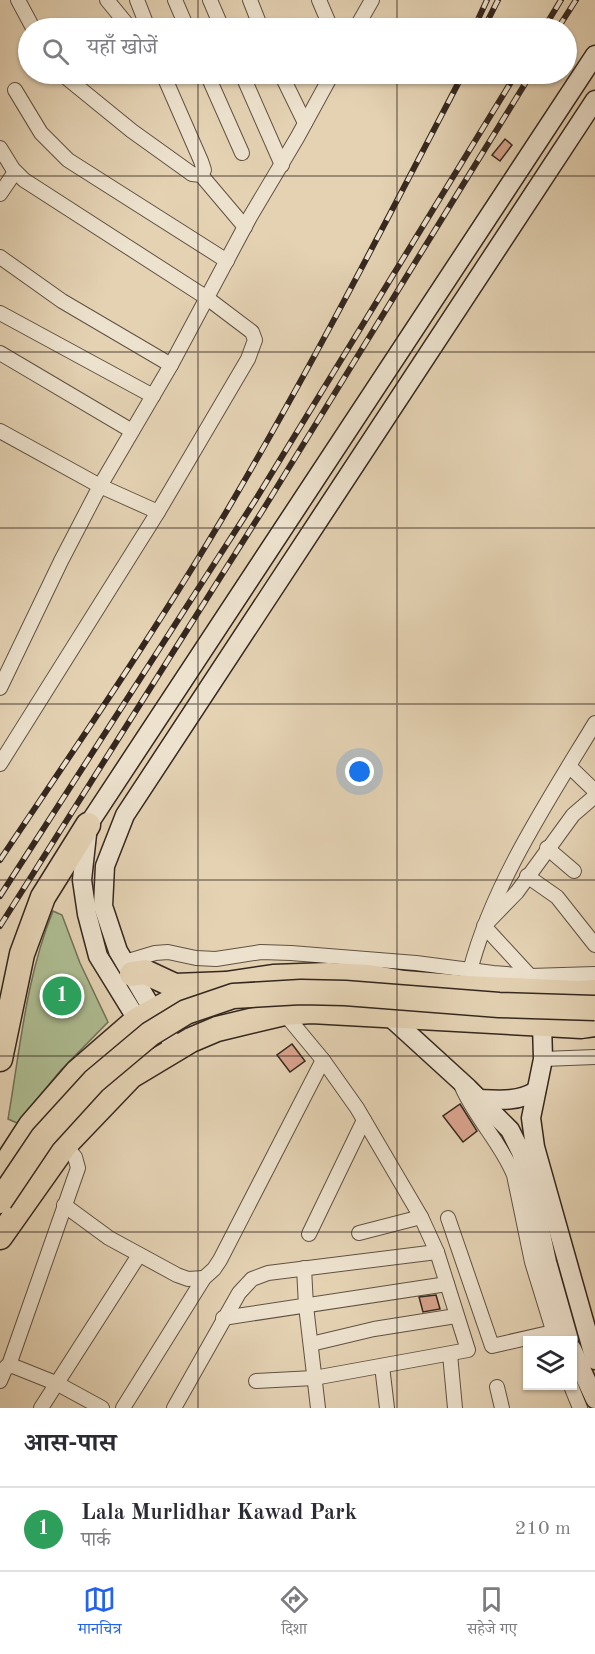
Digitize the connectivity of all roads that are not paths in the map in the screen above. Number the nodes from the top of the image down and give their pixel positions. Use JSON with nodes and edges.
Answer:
{"nodes":[{"id":1,"x":18,"y":0,"type":"edge"},
{"id":2,"x":107,"y":0,"type":"edge"},
{"id":3,"x":137,"y":0,"type":"edge"},
{"id":4,"x":175,"y":0,"type":"edge"},
{"id":5,"x":210,"y":0,"type":"edge"},
{"id":6,"x":250,"y":0,"type":"edge"},
{"id":7,"x":319,"y":0,"type":"edge"},
{"id":8,"x":372,"y":0,"type":"edge"},
{"id":9,"x":28,"y":18,"type":"edge"},
{"id":10,"x":122,"y":18,"type":"edge"},
{"id":11,"x":144,"y":18,"type":"edge"},
{"id":12,"x":183,"y":18,"type":"edge"},
{"id":13,"x":218,"y":18,"type":"edge"},
{"id":14,"x":257,"y":18,"type":"edge"},
{"id":15,"x":327,"y":18,"type":"edge"},
{"id":16,"x":362,"y":18,"type":"edge"},
{"id":17,"x":595,"y":55,"type":"edge"},
{"id":18,"x":577,"y":82,"type":"edge"},
{"id":19,"x":74,"y":84,"type":"edge"},
{"id":20,"x":168,"y":84,"type":"edge"},
{"id":21,"x":211,"y":84,"type":"edge"},
{"id":22,"x":246,"y":84,"type":"edge"},
{"id":23,"x":285,"y":84,"type":"edge"},
{"id":24,"x":326,"y":84,"type":"edge"},
{"id":25,"x":576,"y":84,"type":"edge"},
{"id":26,"x":15,"y":90,"type":"dead end"},
{"id":27,"x":595,"y":100,"type":"edge"},
{"id":28,"x":305,"y":123,"type":"junction"},
{"id":29,"x":0,"y":148,"type":"edge"},
{"id":30,"x":242,"y":153,"type":"dead end"},
{"id":31,"x":282,"y":165,"type":"junction"},
{"id":32,"x":15,"y":172,"type":"junction"},
{"id":33,"x":201,"y":175,"type":"junction"},
{"id":34,"x":0,"y":194,"type":"edge"},
{"id":35,"x":245,"y":227,"type":"junction"},
{"id":36,"x":0,"y":257,"type":"edge"},
{"id":37,"x":227,"y":261,"type":"junction"},
{"id":38,"x":207,"y":298,"type":"junction"},
{"id":39,"x":0,"y":312,"type":"edge"},
{"id":40,"x":0,"y":353,"type":"edge"},
{"id":41,"x":171,"y":365,"type":"junction"},
{"id":42,"x":153,"y":396,"type":"junction"},
{"id":43,"x":132,"y":430,"type":"junction"},
{"id":44,"x":0,"y":431,"type":"edge"},
{"id":45,"x":100,"y":486,"type":"junction"},
{"id":46,"x":158,"y":512,"type":"junction"},
{"id":47,"x":1,"y":684,"type":"edge"},
{"id":48,"x":595,"y":723,"type":"edge"},
{"id":49,"x":0,"y":764,"type":"edge"},
{"id":50,"x":569,"y":766,"type":"junction"},
{"id":51,"x":595,"y":791,"type":"edge"},
{"id":52,"x":595,"y":796,"type":"edge"},
{"id":53,"x":88,"y":825,"type":"junction"},
{"id":54,"x":547,"y":848,"type":"junction"},
{"id":55,"x":84,"y":866,"type":"junction"},
{"id":56,"x":105,"y":866,"type":"junction"},
{"id":57,"x":574,"y":871,"type":"dead end"},
{"id":58,"x":527,"y":876,"type":"junction"},
{"id":59,"x":484,"y":926,"type":"junction"},
{"id":60,"x":595,"y":945,"type":"edge"},
{"id":61,"x":128,"y":968,"type":"junction"},
{"id":62,"x":470,"y":971,"type":"junction"},
{"id":63,"x":595,"y":974,"type":"edge"},
{"id":64,"x":531,"y":976,"type":"junction"},
{"id":65,"x":226,"y":984,"type":"junction"},
{"id":66,"x":595,"y":992,"type":"edge"},
{"id":67,"x":595,"y":1008,"type":"edge"},
{"id":68,"x":284,"y":1013,"type":"junction"},
{"id":69,"x":388,"y":1015,"type":"junction"},
{"id":70,"x":145,"y":1016,"type":"junction"},
{"id":71,"x":542,"y":1023,"type":"junction"},
{"id":72,"x":595,"y":1024,"type":"edge"},
{"id":73,"x":169,"y":1054,"type":"junction"},
{"id":74,"x":595,"y":1057,"type":"edge"},
{"id":75,"x":0,"y":1059,"type":"edge"},
{"id":76,"x":543,"y":1059,"type":"junction"},
{"id":77,"x":322,"y":1060,"type":"junction"},
{"id":78,"x":459,"y":1079,"type":"junction"},
{"id":79,"x":536,"y":1091,"type":"junction"},
{"id":80,"x":479,"y":1099,"type":"junction"},
{"id":81,"x":364,"y":1120,"type":"junction"},
{"id":82,"x":64,"y":1145,"type":"junction"},
{"id":83,"x":0,"y":1173,"type":"edge"},
{"id":84,"x":538,"y":1185,"type":"junction"},
{"id":85,"x":0,"y":1201,"type":"edge"},
{"id":86,"x":64,"y":1205,"type":"junction"},
{"id":87,"x":422,"y":1217,"type":"junction"},
{"id":88,"x":448,"y":1218,"type":"dead end"},
{"id":89,"x":359,"y":1233,"type":"dead end"},
{"id":90,"x":309,"y":1234,"type":"dead end"},
{"id":91,"x":0,"y":1237,"type":"edge"},
{"id":92,"x":437,"y":1252,"type":"junction"},
{"id":93,"x":139,"y":1255,"type":"junction"},
{"id":94,"x":304,"y":1269,"type":"junction"},
{"id":95,"x":204,"y":1278,"type":"junction"},
{"id":96,"x":447,"y":1284,"type":"junction"},
{"id":97,"x":306,"y":1306,"type":"junction"},
{"id":98,"x":456,"y":1316,"type":"junction"},
{"id":99,"x":223,"y":1318,"type":"junction"},
{"id":100,"x":554,"y":1336,"type":"edge"},
{"id":101,"x":568,"y":1336,"type":"edge"},
{"id":102,"x":523,"y":1341,"type":"edge"},
{"id":103,"x":311,"y":1344,"type":"junction"},
{"id":104,"x":450,"y":1354,"type":"junction"},
{"id":105,"x":577,"y":1358,"type":"edge"},
{"id":106,"x":595,"y":1360,"type":"edge"},
{"id":107,"x":9,"y":1365,"type":"junction"},
{"id":108,"x":382,"y":1366,"type":"junction"},
{"id":109,"x":314,"y":1378,"type":"junction"},
{"id":110,"x":0,"y":1381,"type":"edge"},
{"id":111,"x":256,"y":1381,"type":"dead end"},
{"id":112,"x":58,"y":1384,"type":"junction"},
{"id":113,"x":497,"y":1387,"type":"dead end"},
{"id":114,"x":573,"y":1390,"type":"edge"},
{"id":115,"x":595,"y":1399,"type":"edge"},
{"id":116,"x":41,"y":1408,"type":"edge"},
{"id":117,"x":102,"y":1408,"type":"edge"},
{"id":118,"x":123,"y":1408,"type":"edge"},
{"id":119,"x":174,"y":1408,"type":"edge"},
{"id":120,"x":318,"y":1408,"type":"edge"},
{"id":121,"x":387,"y":1408,"type":"edge"},
{"id":122,"x":455,"y":1408,"type":"edge"},
{"id":123,"x":502,"y":1408,"type":"edge"},
{"id":124,"x":580,"y":1408,"type":"edge"}],
"edges":[{"from":1,"to":9,"type":"street"},
{"from":2,"to":10,"type":"street"},
{"from":3,"to":11,"type":"street"},
{"from":4,"to":12,"type":"street"},
{"from":5,"to":13,"type":"street"},
{"from":6,"to":14,"type":"street"},
{"from":7,"to":15,"type":"street"},
{"from":8,"to":16,"type":"street"},
{"from":17,"to":18,"type":"street"},
{"from":19,"to":33,"type":"street"},
{"from":20,"to":33,"type":"street"},
{"from":21,"to":30,"type":"street"},
{"from":22,"to":31,"type":"street"},
{"from":23,"to":28,"type":"street"},
{"from":24,"to":28,"type":"street"},
{"from":25,"to":53,"type":"street"},
{"from":26,"to":37,"type":"street"},
{"from":27,"to":56,"type":"street"},
{"from":28,"to":31,"type":"street"},
{"from":29,"to":32,"type":"street"},
{"from":31,"to":35,"type":"street"},
{"from":32,"to":34,"type":"street"},
{"from":32,"to":38,"type":"street"},
{"from":33,"to":35,"type":"street"},
{"from":35,"to":37,"type":"street"},
{"from":36,"to":41,"type":"street"},
{"from":37,"to":38,"type":"street"},
{"from":38,"to":41,"type":"street"},
{"from":38,"to":46,"type":"street"},
{"from":39,"to":42,"type":"street"},
{"from":40,"to":43,"type":"street"},
{"from":41,"to":42,"type":"street"},
{"from":42,"to":43,"type":"street"},
{"from":43,"to":45,"type":"street"},
{"from":44,"to":45,"type":"street"},
{"from":45,"to":46,"type":"street"},
{"from":45,"to":47,"type":"street"},
{"from":46,"to":49,"type":"street"},
{"from":48,"to":50,"type":"street"},
{"from":50,"to":51,"type":"street"},
{"from":50,"to":59,"type":"street"},
{"from":52,"to":54,"type":"street"},
{"from":53,"to":55,"type":"street"},
{"from":53,"to":75,"type":"highway"},
{"from":54,"to":57,"type":"street"},
{"from":54,"to":58,"type":"street"},
{"from":55,"to":56,"type":"street"},
{"from":55,"to":70,"type":"street"},
{"from":56,"to":61,"type":"street"},
{"from":58,"to":59,"type":"street"},
{"from":58,"to":60,"type":"street"},
{"from":59,"to":62,"type":"street"},
{"from":59,"to":64,"type":"street"},
{"from":61,"to":62,"type":"street"},
{"from":61,"to":65,"type":"highway"},
{"from":61,"to":70,"type":"street"},
{"from":62,"to":64,"type":"street"},
{"from":63,"to":64,"type":"street"},
{"from":65,"to":66,"type":"highway"},
{"from":65,"to":70,"type":"highway"},
{"from":67,"to":85,"type":"highway","bridge":true},
{"from":68,"to":69,"type":"highway"},
{"from":68,"to":73,"type":"highway"},
{"from":68,"to":77,"type":"street"},
{"from":69,"to":71,"type":"highway"},
{"from":69,"to":78,"type":"street"},
{"from":70,"to":73,"type":"street"},
{"from":70,"to":83,"type":"highway"},
{"from":71,"to":72,"type":"highway"},
{"from":71,"to":76,"type":"street"},
{"from":73,"to":82,"type":"highway"},
{"from":74,"to":76,"type":"street"},
{"from":76,"to":79,"type":"street"},
{"from":77,"to":81,"type":"street"},
{"from":77,"to":95,"type":"street"},
{"from":78,"to":80,"type":"street"},
{"from":78,"to":100,"type":"street"},
{"from":79,"to":80,"type":"street"},
{"from":79,"to":84,"type":"street"},
{"from":80,"to":84,"type":"street"},
{"from":81,"to":87,"type":"street"},
{"from":81,"to":90,"type":"street"},
{"from":82,"to":86,"type":"street"},
{"from":82,"to":91,"type":"highway"},
{"from":84,"to":101,"type":"street"},
{"from":84,"to":106,"type":"street"},
{"from":86,"to":93,"type":"street"},
{"from":86,"to":107,"type":"street"},
{"from":87,"to":89,"type":"street"},
{"from":87,"to":92,"type":"street"},
{"from":88,"to":102,"type":"street"},
{"from":92,"to":94,"type":"street"},
{"from":92,"to":96,"type":"street"},
{"from":93,"to":95,"type":"street"},
{"from":93,"to":112,"type":"street"},
{"from":94,"to":97,"type":"street"},
{"from":94,"to":99,"type":"street"},
{"from":95,"to":118,"type":"street"},
{"from":96,"to":97,"type":"street"},
{"from":96,"to":98,"type":"street"},
{"from":97,"to":99,"type":"street"},
{"from":97,"to":103,"type":"street"},
{"from":98,"to":103,"type":"street"},
{"from":98,"to":104,"type":"street"},
{"from":99,"to":119,"type":"street"},
{"from":103,"to":109,"type":"street"},
{"from":104,"to":108,"type":"street"},
{"from":104,"to":122,"type":"street"},
{"from":105,"to":115,"type":"street"},
{"from":107,"to":110,"type":"street"},
{"from":107,"to":112,"type":"street"},
{"from":108,"to":109,"type":"street"},
{"from":108,"to":121,"type":"street"},
{"from":109,"to":111,"type":"street"},
{"from":109,"to":120,"type":"street"},
{"from":112,"to":116,"type":"street"},
{"from":112,"to":117,"type":"street"},
{"from":113,"to":123,"type":"street"},
{"from":114,"to":124,"type":"street"}]}
